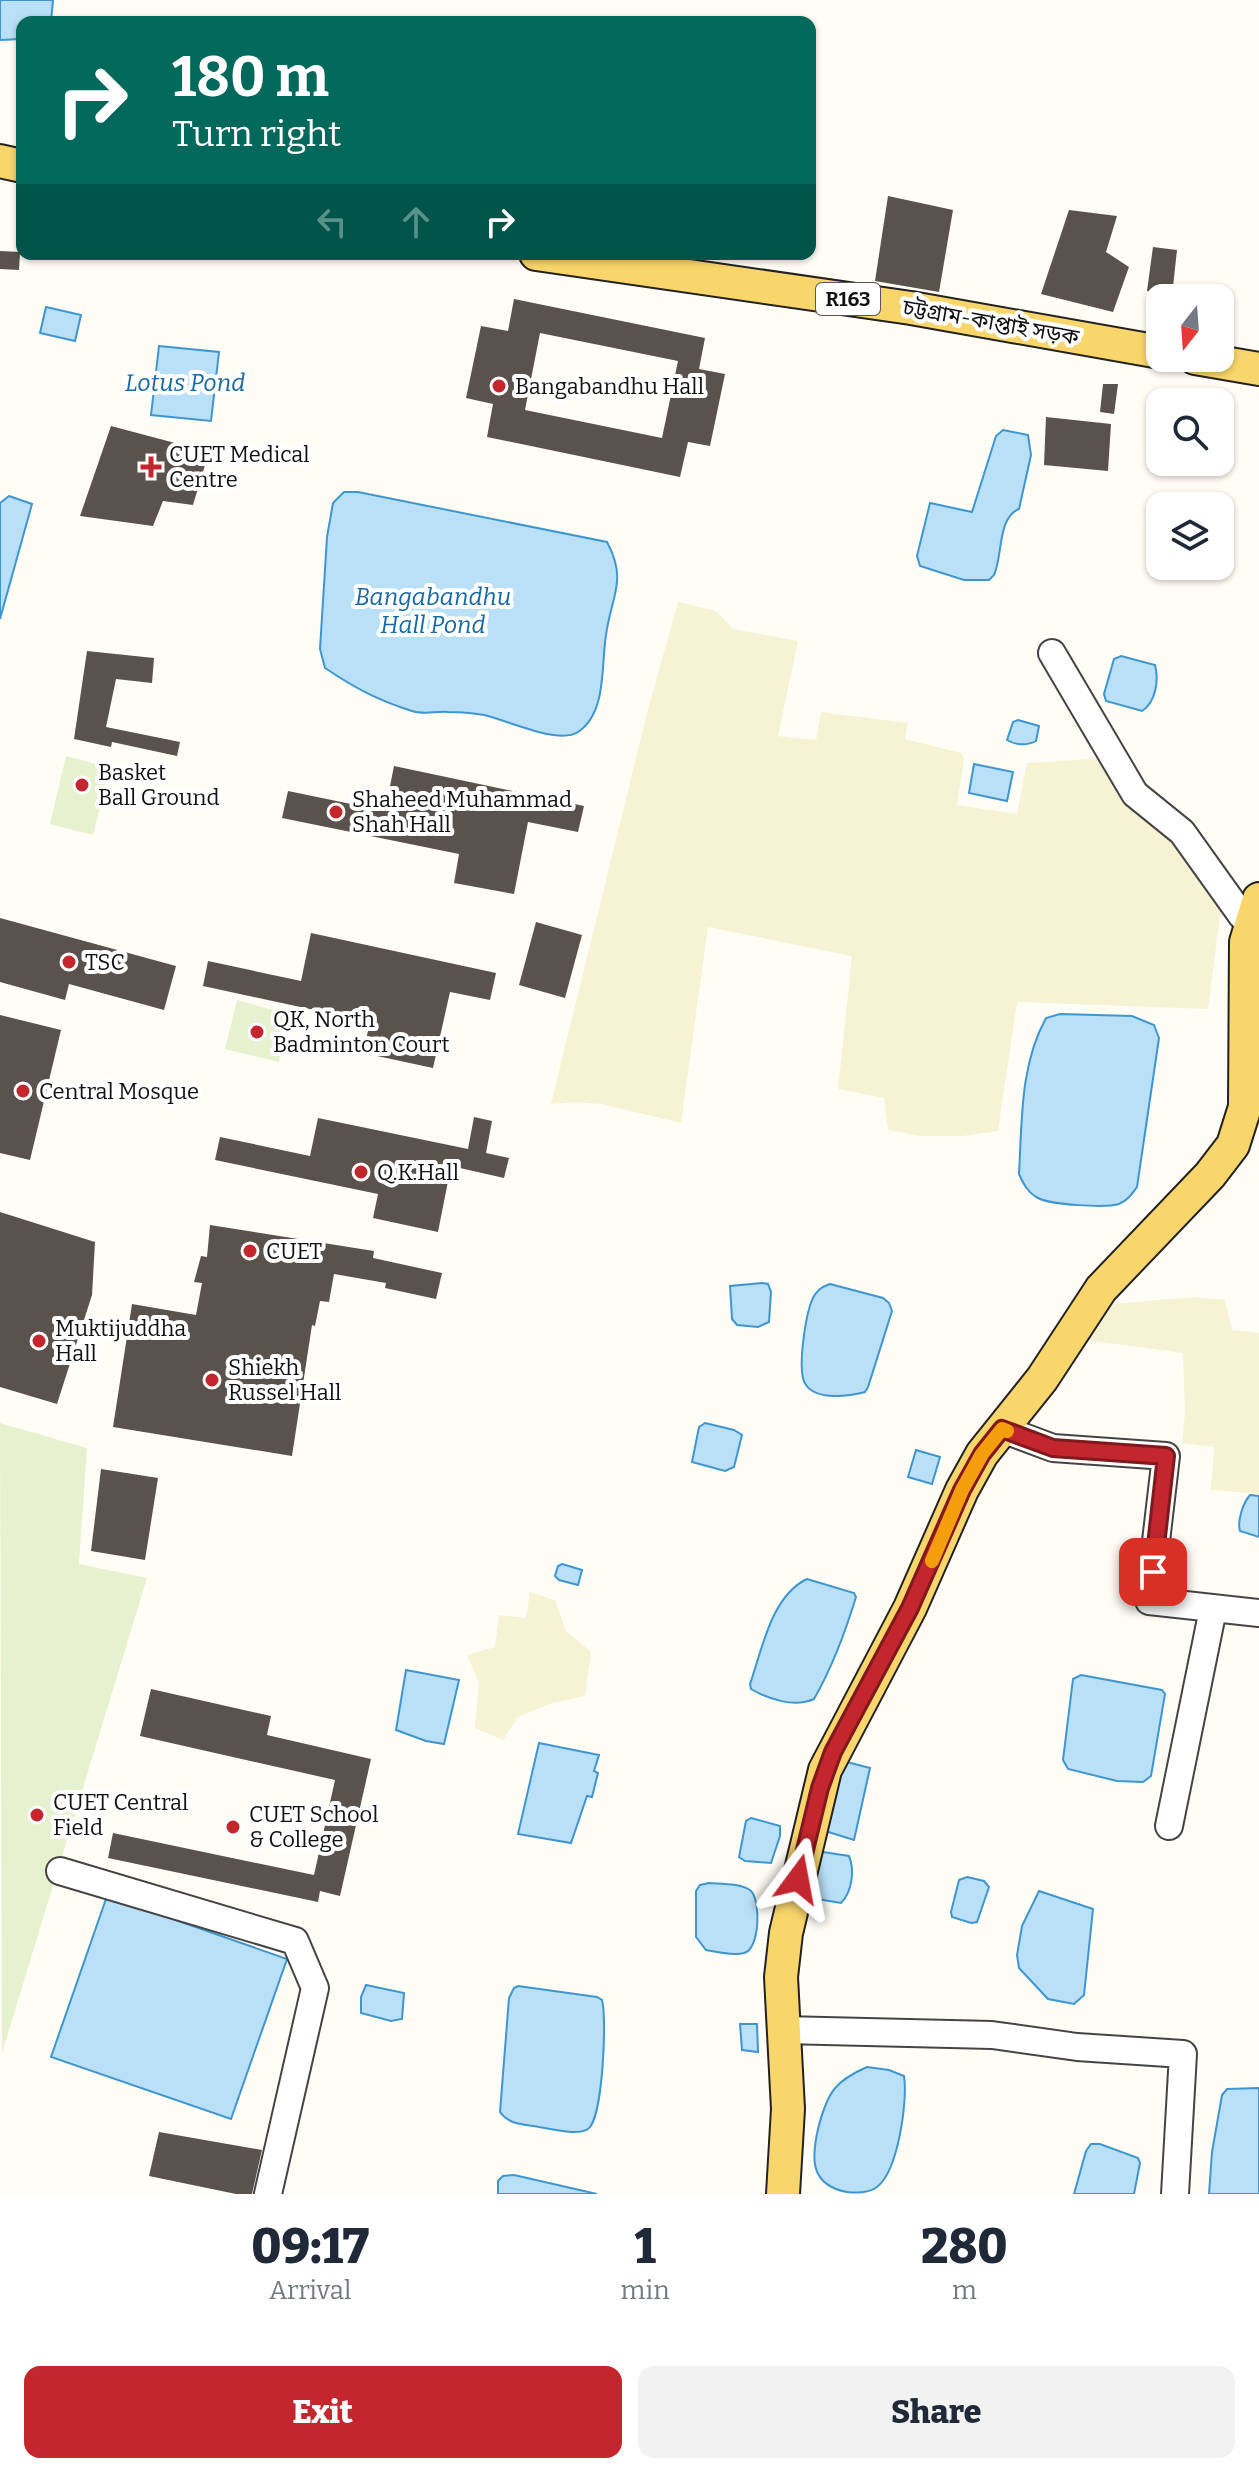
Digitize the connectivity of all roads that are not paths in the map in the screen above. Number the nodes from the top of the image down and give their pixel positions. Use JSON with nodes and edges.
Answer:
{"nodes":[{"id":1,"x":578,"y":260,"type":"edge"},
{"id":2,"x":1146,"y":350,"type":"edge"},
{"id":3,"x":1234,"y":365,"type":"edge"},
{"id":4,"x":1259,"y":369,"type":"edge"},
{"id":5,"x":1052,"y":653,"type":"dead end"},
{"id":6,"x":1255,"y":910,"type":"edge"},
{"id":7,"x":1002,"y":1429,"type":"junction"},
{"id":8,"x":1213,"y":1609,"type":"junction"},
{"id":9,"x":1259,"y":1613,"type":"edge"},
{"id":10,"x":1169,"y":1826,"type":"dead end"},
{"id":11,"x":60,"y":1871,"type":"dead end"},
{"id":12,"x":783,"y":2030,"type":"junction"},
{"id":13,"x":268,"y":2194,"type":"edge"},
{"id":14,"x":783,"y":2194,"type":"edge"},
{"id":15,"x":1175,"y":2194,"type":"edge"}],
"edges":[{"from":1,"to":2,"type":"main road","name":"চট্টগ্রাম-কাপ্তাই সড়ক","number":"R163"},
{"from":3,"to":4,"type":"main road"},
{"from":5,"to":6,"type":"street"},
{"from":6,"to":7,"type":"main road"},
{"from":7,"to":8,"type":"street"},
{"from":7,"to":12,"type":"main road"},
{"from":8,"to":9,"type":"street"},
{"from":8,"to":10,"type":"street"},
{"from":11,"to":13,"type":"street"},
{"from":12,"to":14,"type":"main road"},
{"from":12,"to":15,"type":"street"}]}
